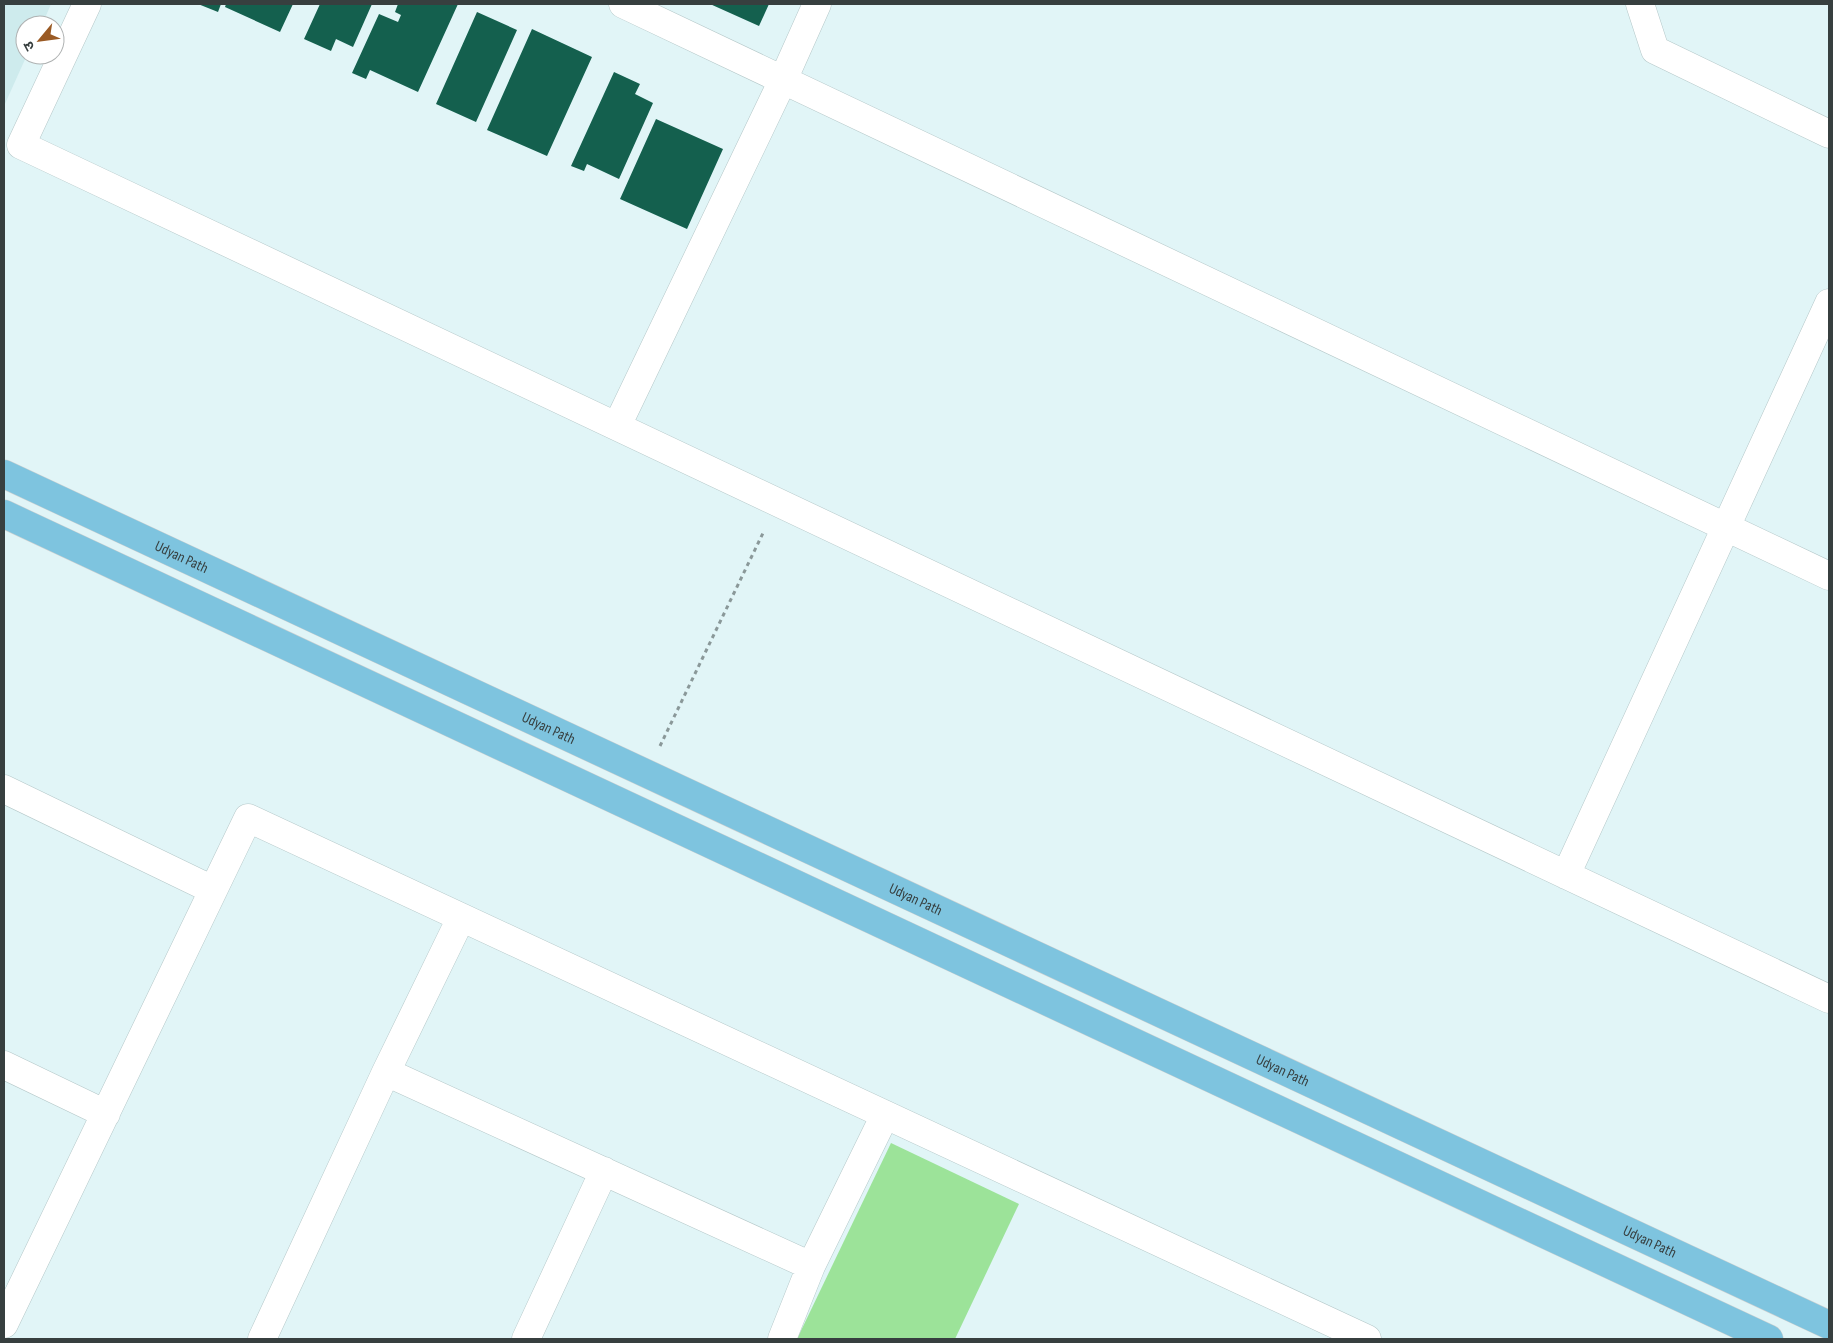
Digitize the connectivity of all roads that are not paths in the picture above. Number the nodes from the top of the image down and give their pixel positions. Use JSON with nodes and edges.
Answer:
{"nodes":[{"id":1,"x":87,"y":4,"type":"edge"},
{"id":2,"x":623,"y":4,"type":"edge"},
{"id":3,"x":817,"y":4,"type":"edge"},
{"id":4,"x":1640,"y":4,"type":"edge"},
{"id":5,"x":784,"y":80,"type":"junction"},
{"id":6,"x":1829,"y":134,"type":"edge"},
{"id":7,"x":1829,"y":303,"type":"edge"},
{"id":8,"x":617,"y":426,"type":"junction"},
{"id":9,"x":4,"y":474,"type":"edge"},
{"id":10,"x":4,"y":514,"type":"edge"},
{"id":11,"x":1726,"y":527,"type":"junction"},
{"id":12,"x":1829,"y":576,"type":"edge"},
{"id":13,"x":4,"y":789,"type":"edge"},
{"id":14,"x":1566,"y":875,"type":"junction"},
{"id":15,"x":213,"y":890,"type":"junction"},
{"id":16,"x":461,"y":918,"type":"junction"},
{"id":17,"x":1829,"y":999,"type":"edge"},
{"id":18,"x":4,"y":1065,"type":"edge"},
{"id":19,"x":386,"y":1072,"type":"junction"},
{"id":20,"x":106,"y":1114,"type":"junction"},
{"id":21,"x":885,"y":1114,"type":"junction"},
{"id":22,"x":604,"y":1171,"type":"junction"},
{"id":23,"x":811,"y":1266,"type":"junction"},
{"id":24,"x":4,"y":1324,"type":"edge"},
{"id":25,"x":1829,"y":1325,"type":"edge"},
{"id":26,"x":262,"y":1339,"type":"edge"},
{"id":27,"x":526,"y":1339,"type":"edge"},
{"id":28,"x":782,"y":1339,"type":"edge"},
{"id":29,"x":1367,"y":1339,"type":"edge"},
{"id":30,"x":1769,"y":1339,"type":"edge"}],
"edges":[{"from":1,"to":8,"type":"street"},
{"from":2,"to":5,"type":"street"},
{"from":3,"to":5,"type":"street"},
{"from":4,"to":6,"type":"street"},
{"from":5,"to":8,"type":"street"},
{"from":5,"to":11,"type":"street"},
{"from":7,"to":11,"type":"street"},
{"from":8,"to":14,"type":"street"},
{"from":9,"to":25,"type":"main road","name":"Udyan Path"},
{"from":10,"to":30,"type":"main road"},
{"from":11,"to":12,"type":"street"},
{"from":11,"to":14,"type":"street"},
{"from":13,"to":15,"type":"street"},
{"from":14,"to":17,"type":"street"},
{"from":15,"to":16,"type":"street"},
{"from":15,"to":20,"type":"street"},
{"from":16,"to":19,"type":"street"},
{"from":16,"to":21,"type":"street"},
{"from":18,"to":20,"type":"street"},
{"from":19,"to":22,"type":"street"},
{"from":19,"to":26,"type":"street"},
{"from":20,"to":24,"type":"street"},
{"from":21,"to":23,"type":"street"},
{"from":21,"to":29,"type":"street"},
{"from":22,"to":23,"type":"street"},
{"from":22,"to":27,"type":"street"},
{"from":23,"to":28,"type":"street"}]}
